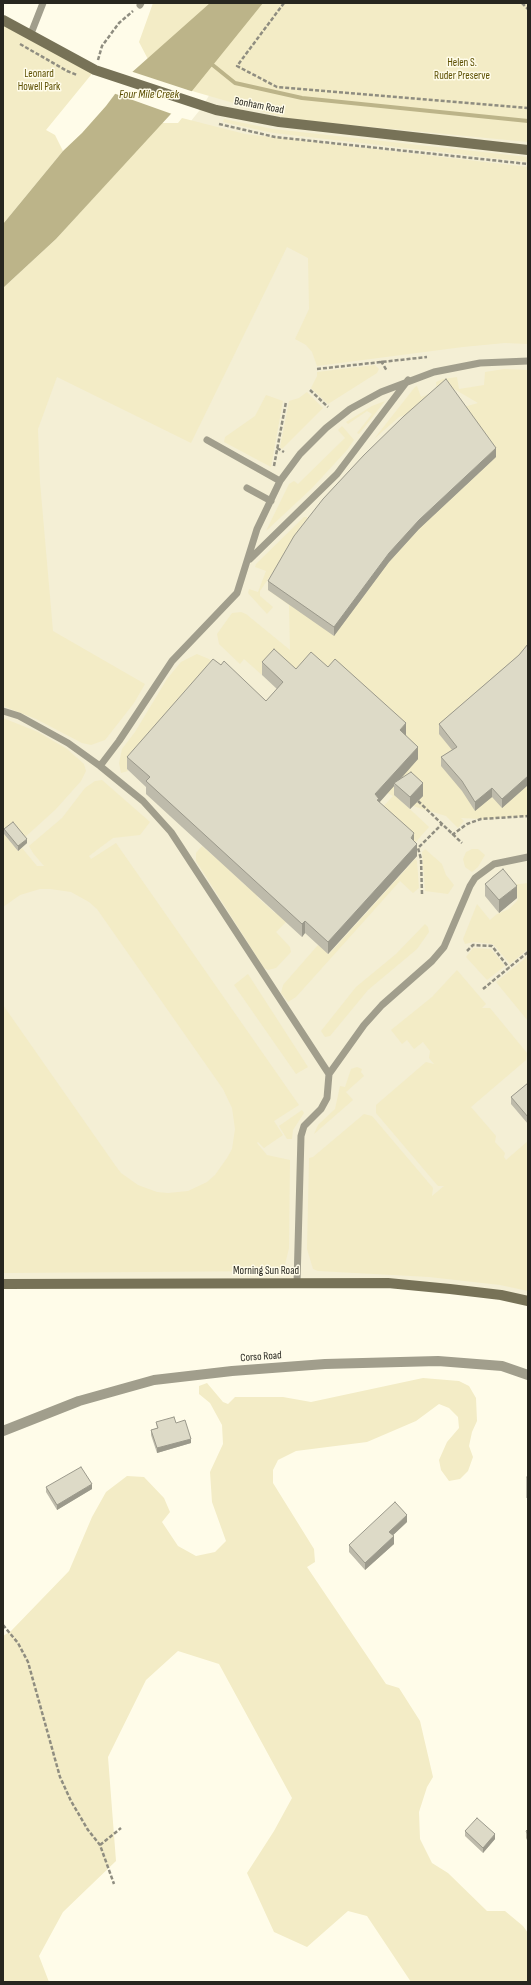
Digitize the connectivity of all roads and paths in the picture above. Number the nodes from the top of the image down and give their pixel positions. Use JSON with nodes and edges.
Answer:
{"nodes":[{"id":1,"x":43,"y":3,"type":"edge"},
{"id":2,"x":284,"y":3,"type":"edge"},
{"id":3,"x":522,"y":3,"type":"edge"},
{"id":4,"x":141,"y":4,"type":"edge"},
{"id":5,"x":528,"y":9,"type":"edge"},
{"id":6,"x":3,"y":20,"type":"edge"},
{"id":7,"x":30,"y":36,"type":"junction"},
{"id":8,"x":95,"y":70,"type":"junction"},
{"id":9,"x":528,"y":108,"type":"edge"},
{"id":10,"x":528,"y":150,"type":"edge"},
{"id":11,"x":428,"y":357,"type":"dead end"},
{"id":12,"x":381,"y":361,"type":"junction"},
{"id":13,"x":528,"y":361,"type":"edge"},
{"id":14,"x":317,"y":369,"type":"dead end"},
{"id":15,"x":387,"y":371,"type":"dead end"},
{"id":16,"x":409,"y":380,"type":"junction"},
{"id":17,"x":310,"y":390,"type":"dead end"},
{"id":18,"x":286,"y":402,"type":"dead end"},
{"id":19,"x":328,"y":407,"type":"dead end"},
{"id":20,"x":207,"y":440,"type":"dead end"},
{"id":21,"x":277,"y":448,"type":"junction"},
{"id":22,"x":284,"y":452,"type":"dead end"},
{"id":23,"x":274,"y":467,"type":"dead end"},
{"id":24,"x":280,"y":481,"type":"junction"},
{"id":25,"x":247,"y":488,"type":"dead end"},
{"id":26,"x":271,"y":501,"type":"junction"},
{"id":27,"x":249,"y":560,"type":"junction"},
{"id":28,"x":3,"y":711,"type":"edge"},
{"id":29,"x":100,"y":766,"type":"junction"},
{"id":30,"x":418,"y":801,"type":"edge"},
{"id":31,"x":528,"y":816,"type":"edge"},
{"id":32,"x":442,"y":824,"type":"junction"},
{"id":33,"x":452,"y":834,"type":"junction"},
{"id":34,"x":462,"y":844,"type":"dead end"},
{"id":35,"x":528,"y":857,"type":"edge"},
{"id":36,"x":422,"y":894,"type":"dead end"},
{"id":37,"x":467,"y":951,"type":"dead end"},
{"id":38,"x":528,"y":952,"type":"edge"},
{"id":39,"x":509,"y":968,"type":"junction"},
{"id":40,"x":483,"y":989,"type":"dead end"},
{"id":41,"x":329,"y":1074,"type":"junction"},
{"id":42,"x":297,"y":1283,"type":"junction"},
{"id":43,"x":3,"y":1284,"type":"edge"},
{"id":44,"x":528,"y":1301,"type":"edge"},
{"id":45,"x":528,"y":1375,"type":"edge"},
{"id":46,"x":3,"y":1431,"type":"edge"},
{"id":47,"x":3,"y":1625,"type":"edge"},
{"id":48,"x":121,"y":1828,"type":"dead end"},
{"id":49,"x":100,"y":1845,"type":"junction"},
{"id":50,"x":114,"y":1884,"type":"dead end"}],
"edges":[{"from":1,"to":7,"type":"lane"},
{"from":2,"to":9,"type":"path"},
{"from":3,"to":5,"type":"path"},
{"from":4,"to":8,"type":"path"},
{"from":6,"to":7,"type":"street","name":"Bonham Road"},
{"from":7,"to":8,"type":"street","name":"Bonham Road"},
{"from":8,"to":10,"type":"street","name":"Bonham Road"},
{"from":11,"to":12,"type":"path"},
{"from":12,"to":14,"type":"path"},
{"from":12,"to":15,"type":"path"},
{"from":13,"to":16,"type":"lane"},
{"from":16,"to":24,"type":"lane"},
{"from":16,"to":27,"type":"lane"},
{"from":17,"to":19,"type":"path"},
{"from":18,"to":21,"type":"path"},
{"from":20,"to":24,"type":"lane"},
{"from":21,"to":22,"type":"path"},
{"from":21,"to":23,"type":"path"},
{"from":24,"to":26,"type":"lane"},
{"from":25,"to":26,"type":"lane"},
{"from":26,"to":27,"type":"lane"},
{"from":27,"to":29,"type":"lane"},
{"from":28,"to":29,"type":"lane"},
{"from":29,"to":41,"type":"lane"},
{"from":30,"to":32,"type":"path"},
{"from":31,"to":33,"type":"path"},
{"from":32,"to":33,"type":"path"},
{"from":32,"to":36,"type":"path"},
{"from":33,"to":34,"type":"path"},
{"from":35,"to":41,"type":"lane"},
{"from":37,"to":39,"type":"path"},
{"from":38,"to":39,"type":"path"},
{"from":39,"to":40,"type":"path"},
{"from":41,"to":42,"type":"lane"},
{"from":42,"to":43,"type":"street","name":"Morning Sun Road"},
{"from":42,"to":44,"type":"street","name":"Morning Sun Road"},
{"from":45,"to":46,"type":"street","name":"Corso Road"},
{"from":47,"to":49,"type":"path"},
{"from":48,"to":49,"type":"path"},
{"from":49,"to":50,"type":"path"}]}
